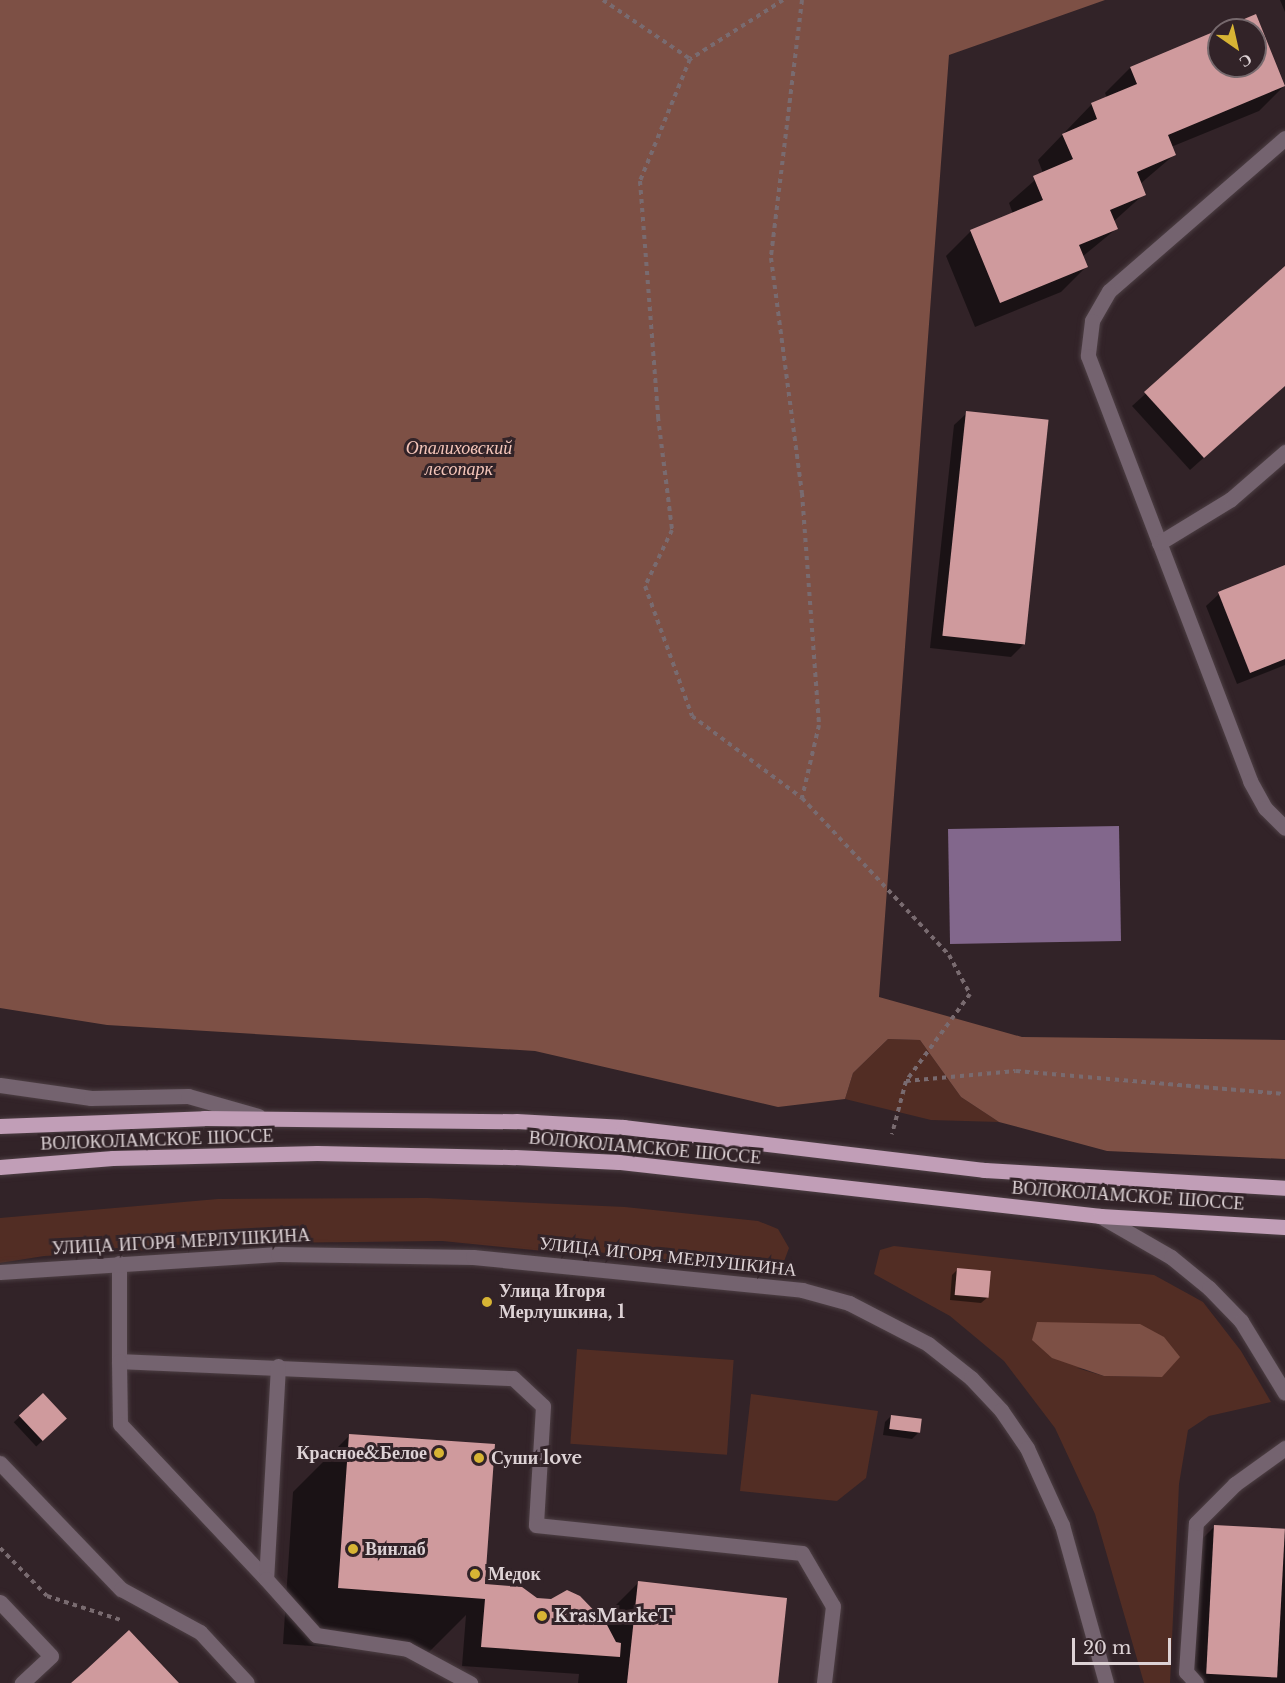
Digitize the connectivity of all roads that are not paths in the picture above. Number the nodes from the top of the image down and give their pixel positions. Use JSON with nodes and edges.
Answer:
{"nodes":[{"id":1,"x":1285,"y":138,"type":"edge"},
{"id":2,"x":1285,"y":452,"type":"edge"},
{"id":3,"x":1160,"y":543,"type":"junction"},
{"id":4,"x":1285,"y":828,"type":"edge"},
{"id":5,"x":0,"y":1085,"type":"edge"},
{"id":6,"x":267,"y":1118,"type":"junction"},
{"id":7,"x":0,"y":1126,"type":"edge"},
{"id":8,"x":0,"y":1167,"type":"edge"},
{"id":9,"x":1285,"y":1188,"type":"edge"},
{"id":10,"x":1100,"y":1216,"type":"junction"},
{"id":11,"x":1285,"y":1227,"type":"edge"},
{"id":12,"x":119,"y":1263,"type":"junction"},
{"id":13,"x":0,"y":1272,"type":"edge"},
{"id":14,"x":119,"y":1361,"type":"junction"},
{"id":15,"x":278,"y":1366,"type":"junction"},
{"id":16,"x":1285,"y":1392,"type":"edge"},
{"id":17,"x":1285,"y":1448,"type":"edge"},
{"id":18,"x":0,"y":1463,"type":"edge"},
{"id":19,"x":266,"y":1579,"type":"junction"},
{"id":20,"x":0,"y":1602,"type":"edge"},
{"id":21,"x":22,"y":1683,"type":"edge"},
{"id":22,"x":247,"y":1683,"type":"edge"},
{"id":23,"x":470,"y":1683,"type":"edge"},
{"id":24,"x":824,"y":1683,"type":"edge"},
{"id":25,"x":1106,"y":1683,"type":"edge"},
{"id":26,"x":1196,"y":1683,"type":"edge"}],
"edges":[{"from":1,"to":3,"type":"street"},
{"from":2,"to":3,"type":"street"},
{"from":3,"to":4,"type":"street"},
{"from":5,"to":6,"type":"street"},
{"from":6,"to":7,"type":"main road","name":"ВОЛОКОЛАМСКОЕ ШОССЕ"},
{"from":6,"to":9,"type":"main road","name":"ВОЛОКОЛАМСКОЕ ШОССЕ"},
{"from":8,"to":10,"type":"main road","name":"ВОЛОКОЛАМСКОЕ ШОССЕ"},
{"from":10,"to":11,"type":"main road","name":"ВОЛОКОЛАМСКОЕ ШОССЕ"},
{"from":10,"to":16,"type":"street"},
{"from":12,"to":13,"type":"street","name":"УЛИЦА ИГОРЯ МЕРЛУШКИНА"},
{"from":12,"to":14,"type":"street"},
{"from":12,"to":25,"type":"street","name":"УЛИЦА ИГОРЯ МЕРЛУШКИНА"},
{"from":14,"to":15,"type":"street"},
{"from":14,"to":19,"type":"street"},
{"from":15,"to":19,"type":"street"},
{"from":15,"to":24,"type":"street"},
{"from":17,"to":26,"type":"street"},
{"from":18,"to":22,"type":"street"},
{"from":19,"to":23,"type":"street"},
{"from":20,"to":21,"type":"street"}]}
